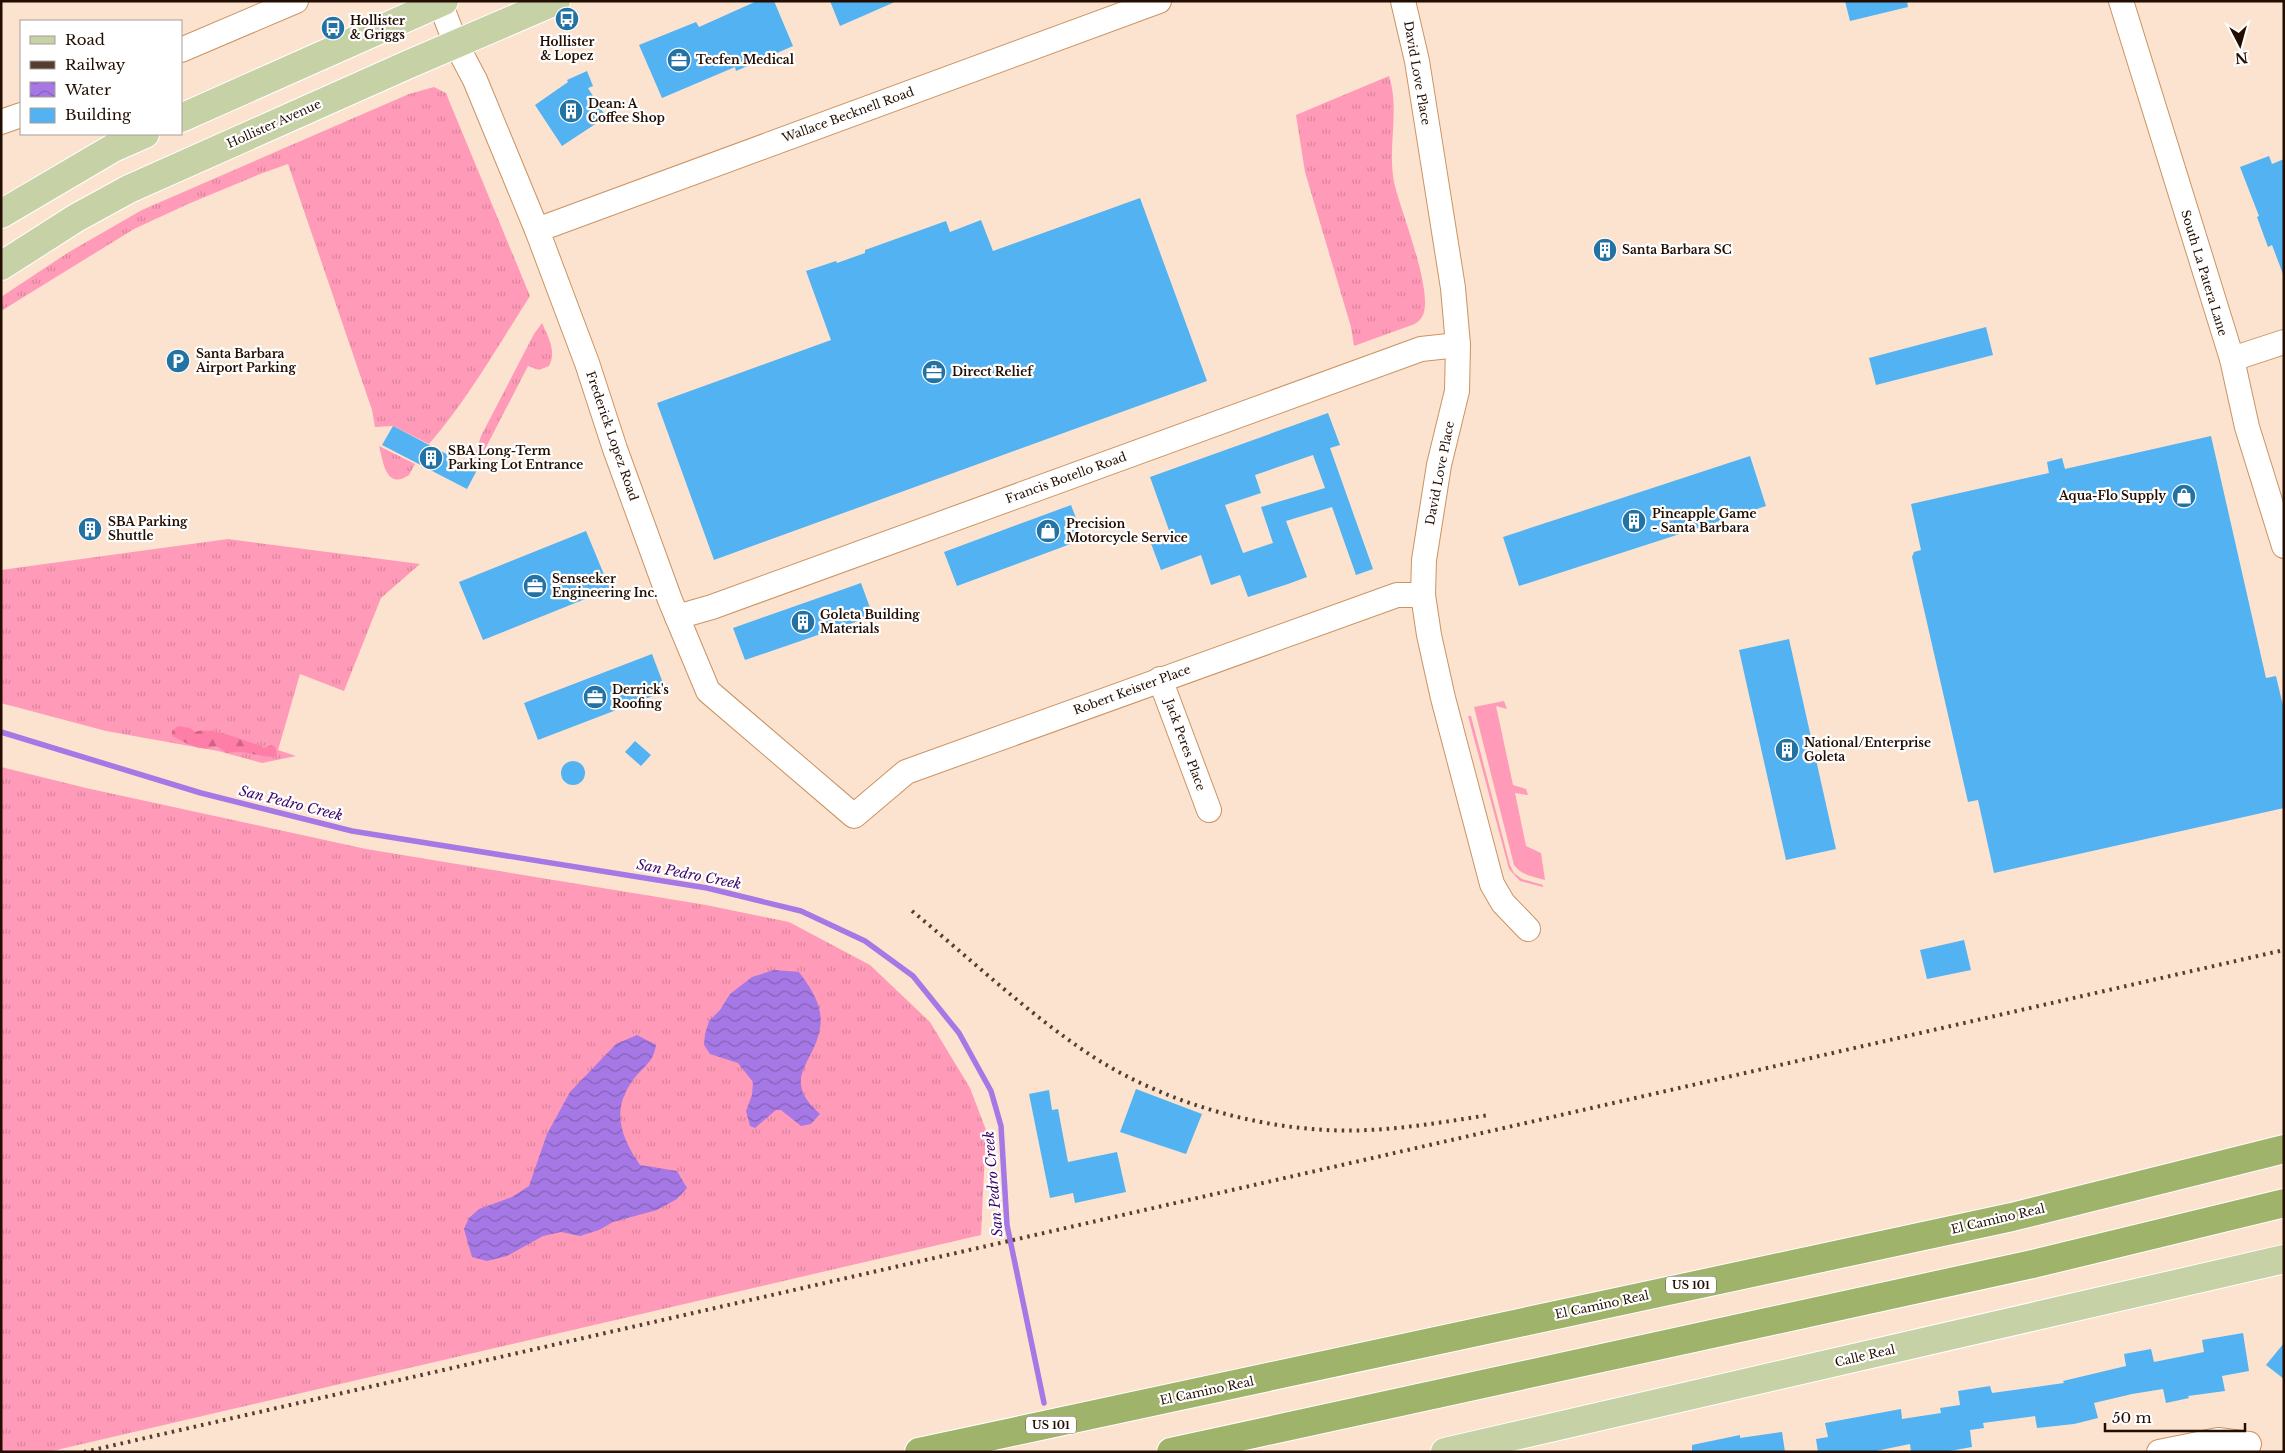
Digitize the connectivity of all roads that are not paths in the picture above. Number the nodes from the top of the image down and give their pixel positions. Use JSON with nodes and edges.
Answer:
{"nodes":[{"id":1,"x":556,"y":1,"type":"edge"},
{"id":2,"x":1159,"y":1,"type":"edge"},
{"id":3,"x":1403,"y":1,"type":"edge"},
{"id":4,"x":2121,"y":1,"type":"edge"},
{"id":5,"x":442,"y":2,"type":"edge"},
{"id":6,"x":287,"y":5,"type":"edge"},
{"id":7,"x":456,"y":44,"type":"junction"},
{"id":8,"x":182,"y":50,"type":"edge"},
{"id":9,"x":20,"y":115,"type":"edge"},
{"id":10,"x":182,"y":118,"type":"edge"},
{"id":11,"x":1,"y":122,"type":"edge"},
{"id":12,"x":143,"y":135,"type":"edge"},
{"id":13,"x":1,"y":214,"type":"edge"},
{"id":14,"x":537,"y":230,"type":"junction"},
{"id":15,"x":1,"y":266,"type":"edge"},
{"id":16,"x":2284,"y":342,"type":"edge"},
{"id":17,"x":1458,"y":345,"type":"junction"},
{"id":18,"x":2232,"y":359,"type":"junction"},
{"id":19,"x":2284,"y":546,"type":"edge"},
{"id":20,"x":1423,"y":595,"type":"junction"},
{"id":21,"x":676,"y":617,"type":"junction"},
{"id":22,"x":1160,"y":679,"type":"junction"},
{"id":23,"x":1209,"y":810,"type":"dead end"},
{"id":24,"x":854,"y":816,"type":"joint"},
{"id":25,"x":1528,"y":929,"type":"dead end"},
{"id":26,"x":2284,"y":1149,"type":"edge"},
{"id":27,"x":2284,"y":1203,"type":"edge"},
{"id":28,"x":2284,"y":1259,"type":"edge"},
{"id":29,"x":2249,"y":1444,"type":"dead end"},
{"id":30,"x":919,"y":1452,"type":"edge"},
{"id":31,"x":1171,"y":1452,"type":"edge"},
{"id":32,"x":1445,"y":1452,"type":"edge"},
{"id":33,"x":2159,"y":1452,"type":"edge"}],
"edges":[{"from":1,"to":7,"type":"main road","name":"Hollister Avenue"},
{"from":2,"to":14,"type":"street","name":"Wallace Becknell Road"},
{"from":3,"to":17,"type":"street","name":"David Love Place"},
{"from":4,"to":18,"type":"street","name":"South La Patera Lane"},
{"from":5,"to":7,"type":"street","name":"Frederick Lopez Road"},
{"from":5,"to":10,"type":"main road"},
{"from":6,"to":8,"type":"street"},
{"from":7,"to":14,"type":"street","name":"Frederick Lopez Road"},
{"from":7,"to":15,"type":"main road","name":"Hollister Avenue"},
{"from":9,"to":11,"type":"street"},
{"from":12,"to":13,"type":"main road"},
{"from":14,"to":21,"type":"street","name":"Frederick Lopez Road"},
{"from":16,"to":18,"type":"street"},
{"from":17,"to":20,"type":"street","name":"David Love Place"},
{"from":17,"to":21,"type":"street","name":"Francis Botello Road"},
{"from":18,"to":19,"type":"street","name":"South La Patera Lane"},
{"from":20,"to":22,"type":"street","name":"Robert Keister Place"},
{"from":20,"to":25,"type":"street","name":"David Love Place"},
{"from":21,"to":24,"type":"street","name":"Frederick Lopez Road"},
{"from":22,"to":23,"type":"street","name":"Jack Peres Place"},
{"from":22,"to":24,"type":"street","name":"Robert Keister Place"},
{"from":26,"to":30,"type":"highway","name":"El Camino Real","number":"US 101"},
{"from":27,"to":31,"type":"highway"},
{"from":28,"to":32,"type":"main road","name":"Calle Real"},
{"from":29,"to":33,"type":"street"}]}
